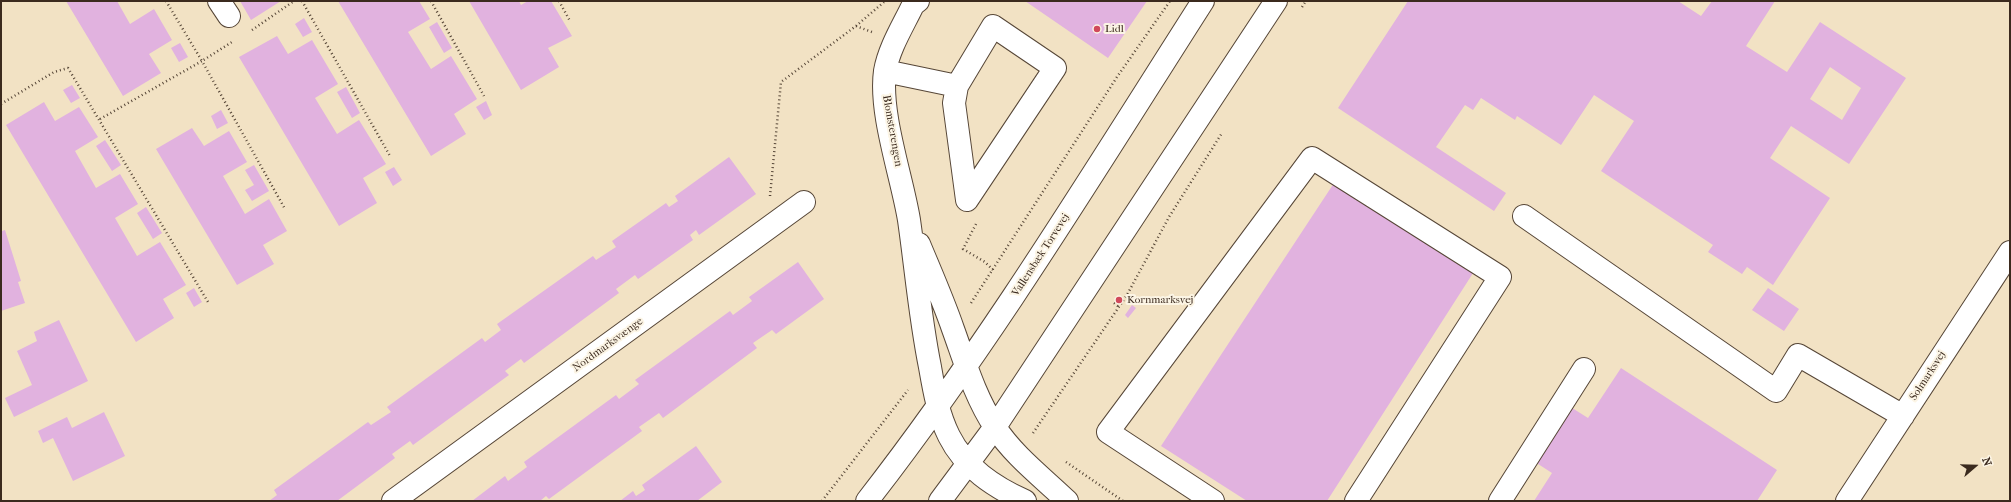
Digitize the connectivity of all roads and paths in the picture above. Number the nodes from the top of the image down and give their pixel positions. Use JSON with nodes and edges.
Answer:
{"nodes":[{"id":1,"x":166,"y":1,"type":"edge"},
{"id":2,"x":302,"y":1,"type":"edge"},
{"id":3,"x":431,"y":1,"type":"edge"},
{"id":4,"x":559,"y":1,"type":"edge"},
{"id":5,"x":886,"y":1,"type":"edge"},
{"id":6,"x":918,"y":1,"type":"edge"},
{"id":7,"x":1170,"y":1,"type":"edge"},
{"id":8,"x":1203,"y":1,"type":"edge"},
{"id":9,"x":1276,"y":1,"type":"edge"},
{"id":10,"x":1306,"y":1,"type":"edge"},
{"id":11,"x":1302,"y":8,"type":"dead end"},
{"id":12,"x":570,"y":21,"type":"dead end"},
{"id":13,"x":202,"y":61,"type":"junction"},
{"id":14,"x":885,"y":71,"type":"junction"},
{"id":15,"x":957,"y":86,"type":"junction"},
{"id":16,"x":484,"y":96,"type":"dead end"},
{"id":17,"x":1,"y":104,"type":"edge"},
{"id":18,"x":100,"y":119,"type":"junction"},
{"id":19,"x":1225,"y":129,"type":"dead end"},
{"id":20,"x":390,"y":156,"type":"dead end"},
{"id":21,"x":967,"y":200,"type":"junction"},
{"id":22,"x":804,"y":202,"type":"dead end"},
{"id":23,"x":285,"y":209,"type":"dead end"},
{"id":24,"x":1524,"y":216,"type":"dead end"},
{"id":25,"x":909,"y":219,"type":"junction"},
{"id":26,"x":766,"y":230,"type":"junction"},
{"id":27,"x":2010,"y":252,"type":"edge"},
{"id":28,"x":994,"y":270,"type":"junction"},
{"id":29,"x":208,"y":302,"type":"dead end"},
{"id":30,"x":1114,"y":303,"type":"dead end"},
{"id":31,"x":1119,"y":307,"type":"junction"},
{"id":32,"x":953,"y":330,"type":"junction"},
{"id":33,"x":929,"y":363,"type":"junction"},
{"id":34,"x":966,"y":367,"type":"junction"},
{"id":35,"x":1584,"y":369,"type":"dead end"},
{"id":36,"x":937,"y":407,"type":"junction"},
{"id":37,"x":1903,"y":416,"type":"junction"},
{"id":38,"x":995,"y":427,"type":"junction"},
{"id":39,"x":1030,"y":438,"type":"dead end"},
{"id":40,"x":1065,"y":462,"type":"dead end"},
{"id":41,"x":968,"y":465,"type":"junction"},
{"id":42,"x":416,"y":494,"type":"edge"},
{"id":43,"x":393,"y":501,"type":"edge"},
{"id":44,"x":822,"y":501,"type":"edge"},
{"id":45,"x":867,"y":501,"type":"edge"},
{"id":46,"x":940,"y":501,"type":"edge"},
{"id":47,"x":1025,"y":501,"type":"edge"},
{"id":48,"x":1067,"y":501,"type":"edge"},
{"id":49,"x":1123,"y":501,"type":"edge"},
{"id":50,"x":1213,"y":501,"type":"edge"},
{"id":51,"x":1356,"y":501,"type":"edge"},
{"id":52,"x":1500,"y":501,"type":"edge"},
{"id":53,"x":1847,"y":501,"type":"edge"}],
"edges":[{"from":1,"to":13,"type":"path"},
{"from":2,"to":20,"type":"path"},
{"from":3,"to":16,"type":"path"},
{"from":4,"to":12,"type":"path"},
{"from":5,"to":26,"type":"path"},
{"from":6,"to":14,"type":"street","name":"Blomsterengen"},
{"from":7,"to":28,"type":"path"},
{"from":8,"to":34,"type":"street","name":"Vallensbæk Torvevej"},
{"from":9,"to":38,"type":"street"},
{"from":10,"to":11,"type":"path"},
{"from":13,"to":18,"type":"path"},
{"from":13,"to":23,"type":"path"},
{"from":14,"to":15,"type":"street"},
{"from":14,"to":25,"type":"street","name":"Blomsterengen"},
{"from":15,"to":21,"type":"street"},
{"from":15,"to":21,"type":"street"},
{"from":17,"to":18,"type":"path"},
{"from":18,"to":29,"type":"path"},
{"from":19,"to":31,"type":"path"},
{"from":21,"to":28,"type":"path"},
{"from":22,"to":26,"type":"street","name":"Nordmarksvænge"},
{"from":24,"to":37,"type":"street"},
{"from":25,"to":32,"type":"street","name":"Blomsterengen"},
{"from":25,"to":33,"type":"street","name":"Blomsterengen"},
{"from":26,"to":42,"type":"street","name":"Nordmarksvænge"},
{"from":27,"to":37,"type":"street","name":"Solmarksvej"},
{"from":28,"to":32,"type":"path"},
{"from":30,"to":31,"type":"path"},
{"from":31,"to":39,"type":"path"},
{"from":32,"to":34,"type":"street","name":"Blomsterengen"},
{"from":33,"to":36,"type":"street","name":"Blomsterengen"},
{"from":33,"to":44,"type":"path"},
{"from":34,"to":36,"type":"street","name":"Vallensbæk Torvevej"},
{"from":34,"to":38,"type":"street","name":"Blomsterengen"},
{"from":35,"to":52,"type":"street"},
{"from":36,"to":41,"type":"street","name":"Blomsterengen"},
{"from":36,"to":45,"type":"street","name":"Vallensbæk Torvevej"},
{"from":37,"to":53,"type":"street","name":"Solmarksvej"},
{"from":38,"to":41,"type":"street"},
{"from":38,"to":48,"type":"street"},
{"from":40,"to":49,"type":"path"},
{"from":41,"to":46,"type":"street"},
{"from":41,"to":47,"type":"street"},
{"from":42,"to":43,"type":"street","name":"Nordmarksvænge"},
{"from":50,"to":51,"type":"street"}]}
